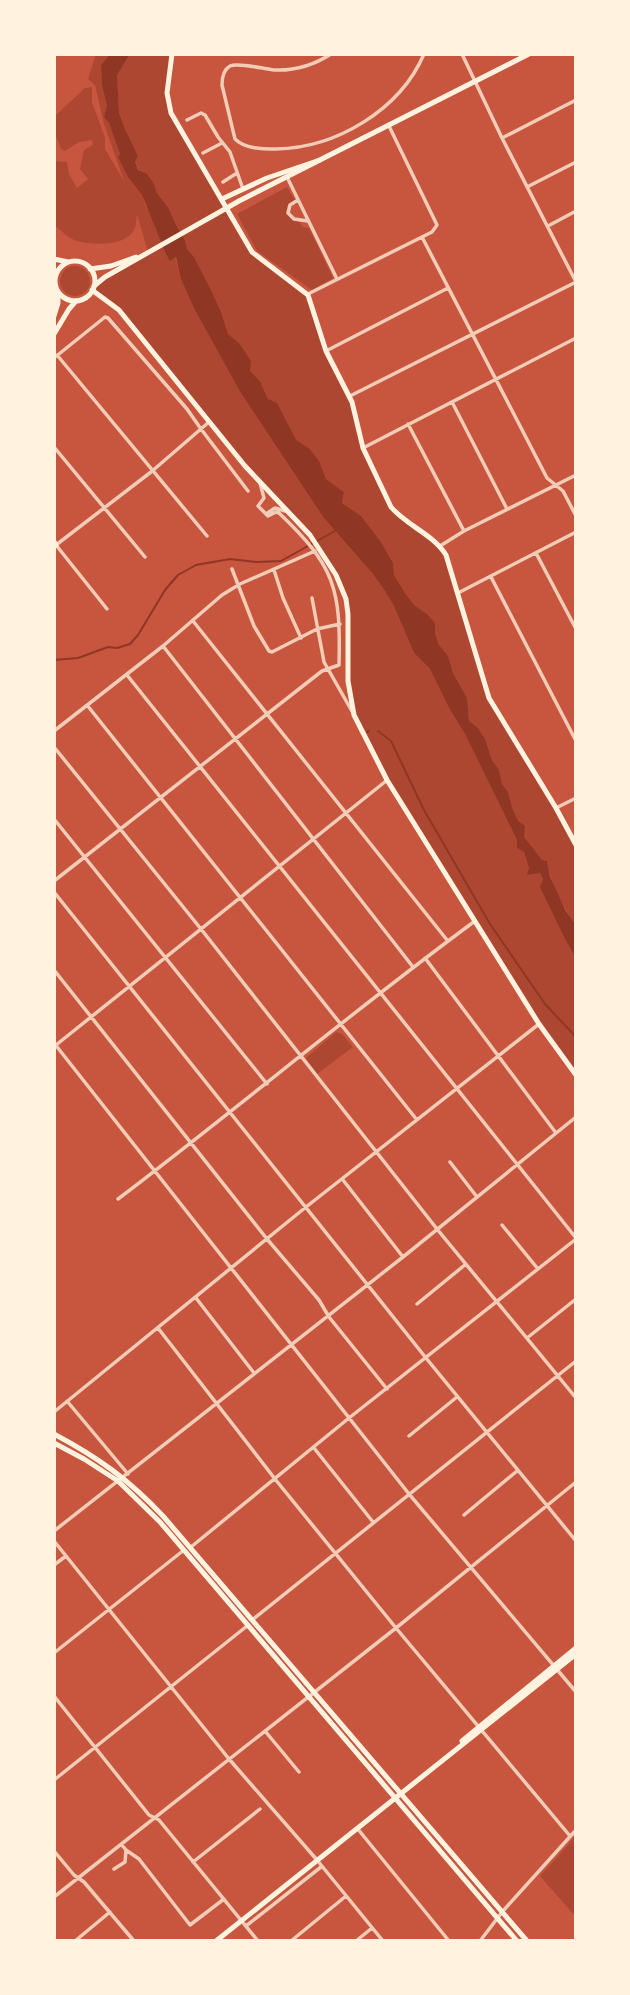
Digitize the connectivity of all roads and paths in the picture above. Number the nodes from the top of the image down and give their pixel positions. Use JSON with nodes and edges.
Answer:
{"nodes":[{"id":1,"x":173,"y":54,"type":"edge"},
{"id":2,"x":331,"y":54,"type":"edge"},
{"id":3,"x":424,"y":54,"type":"edge"},
{"id":4,"x":463,"y":54,"type":"edge"},
{"id":5,"x":529,"y":54,"type":"edge"},
{"id":6,"x":474,"y":82,"type":"junction"},
{"id":7,"x":576,"y":100,"type":"edge"},
{"id":8,"x":187,"y":120,"type":"dead end"},
{"id":9,"x":388,"y":125,"type":"junction"},
{"id":10,"x":502,"y":138,"type":"junction"},
{"id":11,"x":222,"y":142,"type":"junction"},
{"id":12,"x":203,"y":153,"type":"dead end"},
{"id":13,"x":320,"y":160,"type":"junction"},
{"id":14,"x":576,"y":162,"type":"edge"},
{"id":15,"x":237,"y":173,"type":"junction"},
{"id":16,"x":287,"y":177,"type":"junction"},
{"id":17,"x":223,"y":181,"type":"dead end"},
{"id":18,"x":527,"y":187,"type":"junction"},
{"id":19,"x":243,"y":189,"type":"junction"},
{"id":20,"x":222,"y":199,"type":"junction"},
{"id":21,"x":298,"y":200,"type":"junction"},
{"id":22,"x":576,"y":211,"type":"edge"},
{"id":23,"x":308,"y":221,"type":"junction"},
{"id":24,"x":548,"y":226,"type":"junction"},
{"id":25,"x":422,"y":237,"type":"junction"},
{"id":26,"x":148,"y":252,"type":"junction"},
{"id":27,"x":54,"y":259,"type":"edge"},
{"id":28,"x":68,"y":262,"type":"junction"},
{"id":29,"x":576,"y":268,"type":"edge"},
{"id":30,"x":90,"y":269,"type":"junction"},
{"id":31,"x":570,"y":271,"type":"junction"},
{"id":32,"x":337,"y":279,"type":"junction"},
{"id":33,"x":55,"y":282,"type":"edge"},
{"id":34,"x":576,"y":282,"type":"edge"},
{"id":35,"x":449,"y":287,"type":"junction"},
{"id":36,"x":93,"y":288,"type":"junction"},
{"id":37,"x":58,"y":292,"type":"junction"},
{"id":38,"x":308,"y":295,"type":"junction"},
{"id":39,"x":76,"y":301,"type":"junction"},
{"id":40,"x":54,"y":316,"type":"edge"},
{"id":41,"x":472,"y":333,"type":"junction"},
{"id":42,"x":54,"y":334,"type":"edge"},
{"id":43,"x":576,"y":338,"type":"edge"},
{"id":44,"x":326,"y":351,"type":"junction"},
{"id":45,"x":56,"y":357,"type":"edge"},
{"id":46,"x":495,"y":380,"type":"junction"},
{"id":47,"x":350,"y":396,"type":"junction"},
{"id":48,"x":452,"y":402,"type":"junction"},
{"id":49,"x":209,"y":422,"type":"junction"},
{"id":50,"x":408,"y":425,"type":"junction"},
{"id":51,"x":201,"y":429,"type":"junction"},
{"id":52,"x":54,"y":447,"type":"edge"},
{"id":53,"x":363,"y":448,"type":"junction"},
{"id":54,"x":151,"y":472,"type":"junction"},
{"id":55,"x":576,"y":475,"type":"edge"},
{"id":56,"x":259,"y":481,"type":"junction"},
{"id":57,"x":555,"y":485,"type":"junction"},
{"id":58,"x":248,"y":491,"type":"dead end"},
{"id":59,"x":104,"y":508,"type":"junction"},
{"id":60,"x":507,"y":509,"type":"junction"},
{"id":61,"x":290,"y":513,"type":"junction"},
{"id":62,"x":265,"y":514,"type":"junction"},
{"id":63,"x":576,"y":516,"type":"edge"},
{"id":64,"x":464,"y":531,"type":"junction"},
{"id":65,"x":576,"y":532,"type":"edge"},
{"id":66,"x":207,"y":536,"type":"dead end"},
{"id":67,"x":307,"y":536,"type":"junction"},
{"id":68,"x":55,"y":544,"type":"edge"},
{"id":69,"x":440,"y":546,"type":"junction"},
{"id":70,"x":315,"y":549,"type":"junction"},
{"id":71,"x":536,"y":553,"type":"junction"},
{"id":72,"x":145,"y":557,"type":"dead end"},
{"id":73,"x":232,"y":569,"type":"dead end"},
{"id":74,"x":274,"y":570,"type":"junction"},
{"id":75,"x":491,"y":577,"type":"junction"},
{"id":76,"x":239,"y":584,"type":"junction"},
{"id":77,"x":458,"y":593,"type":"junction"},
{"id":78,"x":312,"y":598,"type":"dead end"},
{"id":79,"x":107,"y":608,"type":"dead end"},
{"id":80,"x":193,"y":621,"type":"junction"},
{"id":81,"x":340,"y":624,"type":"junction"},
{"id":82,"x":317,"y":629,"type":"junction"},
{"id":83,"x":576,"y":629,"type":"edge"},
{"id":84,"x":300,"y":638,"type":"junction"},
{"id":85,"x":163,"y":646,"type":"junction"},
{"id":86,"x":327,"y":669,"type":"junction"},
{"id":87,"x":127,"y":675,"type":"junction"},
{"id":88,"x":87,"y":705,"type":"junction"},
{"id":89,"x":268,"y":714,"type":"junction"},
{"id":90,"x":354,"y":715,"type":"junction"},
{"id":91,"x":54,"y":731,"type":"edge"},
{"id":92,"x":236,"y":740,"type":"junction"},
{"id":93,"x":576,"y":741,"type":"edge"},
{"id":94,"x":54,"y":747,"type":"edge"},
{"id":95,"x":201,"y":767,"type":"junction"},
{"id":96,"x":387,"y":780,"type":"junction"},
{"id":97,"x":162,"y":798,"type":"junction"},
{"id":98,"x":576,"y":798,"type":"edge"},
{"id":99,"x":556,"y":808,"type":"junction"},
{"id":100,"x":346,"y":814,"type":"junction"},
{"id":101,"x":54,"y":819,"type":"edge"},
{"id":102,"x":121,"y":829,"type":"junction"},
{"id":103,"x":313,"y":840,"type":"junction"},
{"id":104,"x":576,"y":845,"type":"edge"},
{"id":105,"x":85,"y":857,"type":"junction"},
{"id":106,"x":281,"y":866,"type":"junction"},
{"id":107,"x":54,"y":881,"type":"edge"},
{"id":108,"x":54,"y":892,"type":"edge"},
{"id":109,"x":240,"y":898,"type":"junction"},
{"id":110,"x":475,"y":921,"type":"junction"},
{"id":111,"x":201,"y":929,"type":"junction"},
{"id":112,"x":447,"y":941,"type":"junction"},
{"id":113,"x":165,"y":957,"type":"junction"},
{"id":114,"x":425,"y":958,"type":"junction"},
{"id":115,"x":413,"y":967,"type":"junction"},
{"id":116,"x":54,"y":970,"type":"edge"},
{"id":117,"x":131,"y":987,"type":"junction"},
{"id":118,"x":381,"y":993,"type":"junction"},
{"id":119,"x":92,"y":1017,"type":"junction"},
{"id":120,"x":539,"y":1024,"type":"junction"},
{"id":121,"x":341,"y":1025,"type":"junction"},
{"id":122,"x":55,"y":1044,"type":"edge"},
{"id":123,"x":498,"y":1056,"type":"junction"},
{"id":124,"x":301,"y":1057,"type":"junction"},
{"id":125,"x":576,"y":1075,"type":"edge"},
{"id":126,"x":267,"y":1084,"type":"junction"},
{"id":127,"x":457,"y":1089,"type":"junction"},
{"id":128,"x":230,"y":1113,"type":"junction"},
{"id":129,"x":576,"y":1117,"type":"edge"},
{"id":130,"x":417,"y":1121,"type":"junction"},
{"id":131,"x":555,"y":1133,"type":"junction"},
{"id":132,"x":191,"y":1142,"type":"junction"},
{"id":133,"x":377,"y":1153,"type":"junction"},
{"id":134,"x":450,"y":1162,"type":"dead end"},
{"id":135,"x":517,"y":1164,"type":"junction"},
{"id":136,"x":154,"y":1171,"type":"junction"},
{"id":137,"x":343,"y":1180,"type":"junction"},
{"id":138,"x":477,"y":1196,"type":"junction"},
{"id":139,"x":118,"y":1199,"type":"dead end"},
{"id":140,"x":306,"y":1207,"type":"junction"},
{"id":141,"x":502,"y":1225,"type":"dead end"},
{"id":142,"x":437,"y":1229,"type":"junction"},
{"id":143,"x":576,"y":1238,"type":"edge"},
{"id":144,"x":267,"y":1239,"type":"junction"},
{"id":145,"x":403,"y":1257,"type":"junction"},
{"id":146,"x":466,"y":1264,"type":"junction"},
{"id":147,"x":231,"y":1269,"type":"junction"},
{"id":148,"x":538,"y":1269,"type":"junction"},
{"id":149,"x":368,"y":1284,"type":"junction"},
{"id":150,"x":196,"y":1298,"type":"junction"},
{"id":151,"x":576,"y":1299,"type":"edge"},
{"id":152,"x":497,"y":1302,"type":"junction"},
{"id":153,"x":417,"y":1304,"type":"dead end"},
{"id":154,"x":328,"y":1315,"type":"junction"},
{"id":155,"x":158,"y":1328,"type":"junction"},
{"id":156,"x":527,"y":1338,"type":"junction"},
{"id":157,"x":291,"y":1344,"type":"junction"},
{"id":158,"x":426,"y":1358,"type":"junction"},
{"id":159,"x":576,"y":1362,"type":"edge"},
{"id":160,"x":254,"y":1373,"type":"junction"},
{"id":161,"x":558,"y":1376,"type":"junction"},
{"id":162,"x":387,"y":1389,"type":"junction"},
{"id":163,"x":457,"y":1397,"type":"junction"},
{"id":164,"x":576,"y":1398,"type":"edge"},
{"id":165,"x":67,"y":1401,"type":"junction"},
{"id":166,"x":217,"y":1402,"type":"junction"},
{"id":167,"x":54,"y":1412,"type":"edge"},
{"id":168,"x":349,"y":1418,"type":"junction"},
{"id":169,"x":486,"y":1432,"type":"junction"},
{"id":170,"x":54,"y":1434,"type":"edge"},
{"id":171,"x":409,"y":1436,"type":"dead end"},
{"id":172,"x":54,"y":1443,"type":"edge"},
{"id":173,"x":314,"y":1448,"type":"junction"},
{"id":174,"x":517,"y":1471,"type":"junction"},
{"id":175,"x":123,"y":1477,"type":"junction"},
{"id":176,"x":275,"y":1479,"type":"junction"},
{"id":177,"x":576,"y":1482,"type":"edge"},
{"id":178,"x":409,"y":1494,"type":"junction"},
{"id":179,"x":547,"y":1505,"type":"junction"},
{"id":180,"x":464,"y":1515,"type":"dead end"},
{"id":181,"x":373,"y":1522,"type":"junction"},
{"id":182,"x":54,"y":1531,"type":"edge"},
{"id":183,"x":54,"y":1541,"type":"edge"},
{"id":184,"x":576,"y":1541,"type":"edge"},
{"id":185,"x":191,"y":1547,"type":"junction"},
{"id":186,"x":184,"y":1550,"type":"junction"},
{"id":187,"x":335,"y":1552,"type":"junction"},
{"id":188,"x":66,"y":1556,"type":"junction"},
{"id":189,"x":54,"y":1565,"type":"edge"},
{"id":190,"x":470,"y":1566,"type":"junction"},
{"id":191,"x":109,"y":1610,"type":"junction"},
{"id":192,"x":253,"y":1619,"type":"junction"},
{"id":193,"x":247,"y":1626,"type":"junction"},
{"id":194,"x":396,"y":1628,"type":"junction"},
{"id":195,"x":576,"y":1648,"type":"edge"},
{"id":196,"x":54,"y":1653,"type":"edge"},
{"id":197,"x":576,"y":1654,"type":"edge"},
{"id":198,"x":556,"y":1667,"type":"junction"},
{"id":199,"x":170,"y":1687,"type":"junction"},
{"id":200,"x":314,"y":1691,"type":"junction"},
{"id":201,"x":576,"y":1692,"type":"edge"},
{"id":202,"x":54,"y":1696,"type":"edge"},
{"id":203,"x":308,"y":1697,"type":"junction"},
{"id":204,"x":481,"y":1728,"type":"junction"},
{"id":205,"x":265,"y":1731,"type":"junction"},
{"id":206,"x":94,"y":1748,"type":"junction"},
{"id":207,"x":229,"y":1759,"type":"junction"},
{"id":208,"x":299,"y":1772,"type":"dead end"},
{"id":209,"x":54,"y":1780,"type":"edge"},
{"id":210,"x":401,"y":1793,"type":"junction"},
{"id":211,"x":395,"y":1798,"type":"junction"},
{"id":212,"x":260,"y":1809,"type":"dead end"},
{"id":213,"x":154,"y":1818,"type":"junction"},
{"id":214,"x":357,"y":1828,"type":"junction"},
{"id":215,"x":576,"y":1830,"type":"edge"},
{"id":216,"x":570,"y":1836,"type":"junction"},
{"id":217,"x":121,"y":1844,"type":"junction"},
{"id":218,"x":126,"y":1850,"type":"junction"},
{"id":219,"x":54,"y":1851,"type":"edge"},
{"id":220,"x":317,"y":1860,"type":"junction"},
{"id":221,"x":193,"y":1862,"type":"junction"},
{"id":222,"x":322,"y":1867,"type":"junction"},
{"id":223,"x":114,"y":1870,"type":"dead end"},
{"id":224,"x":78,"y":1878,"type":"junction"},
{"id":225,"x":346,"y":1896,"type":"junction"},
{"id":226,"x":54,"y":1897,"type":"edge"},
{"id":227,"x":224,"y":1899,"type":"junction"},
{"id":228,"x":110,"y":1912,"type":"junction"},
{"id":229,"x":503,"y":1912,"type":"junction"},
{"id":230,"x":498,"y":1919,"type":"junction"},
{"id":231,"x":243,"y":1924,"type":"junction"},
{"id":232,"x":372,"y":1928,"type":"junction"},
{"id":233,"x":130,"y":1940,"type":"edge"},
{"id":234,"x":75,"y":1941,"type":"edge"},
{"id":235,"x":216,"y":1941,"type":"edge"},
{"id":236,"x":258,"y":1941,"type":"edge"},
{"id":237,"x":291,"y":1941,"type":"edge"},
{"id":238,"x":356,"y":1941,"type":"edge"},
{"id":239,"x":383,"y":1941,"type":"edge"},
{"id":240,"x":449,"y":1941,"type":"edge"},
{"id":241,"x":480,"y":1941,"type":"edge"},
{"id":242,"x":517,"y":1941,"type":"edge"},
{"id":243,"x":527,"y":1941,"type":"edge"}],
"edges":[{"from":1,"to":20,"type":"main road"},
{"from":2,"to":3,"type":"street"},
{"from":4,"to":6,"type":"street"},
{"from":5,"to":6,"type":"main road"},
{"from":6,"to":9,"type":"main road"},
{"from":6,"to":10,"type":"street"},
{"from":7,"to":10,"type":"street"},
{"from":8,"to":11,"type":"street"},
{"from":9,"to":13,"type":"main road"},
{"from":9,"to":25,"type":"street"},
{"from":10,"to":18,"type":"street"},
{"from":11,"to":12,"type":"street"},
{"from":11,"to":15,"type":"street"},
{"from":13,"to":16,"type":"main road"},
{"from":13,"to":19,"type":"main road"},
{"from":14,"to":18,"type":"street"},
{"from":15,"to":17,"type":"street"},
{"from":15,"to":19,"type":"street"},
{"from":16,"to":21,"type":"street"},
{"from":16,"to":26,"type":"main road"},
{"from":18,"to":24,"type":"street"},
{"from":19,"to":20,"type":"main road"},
{"from":20,"to":38,"type":"main road"},
{"from":21,"to":23,"type":"street"},
{"from":21,"to":23,"type":"street"},
{"from":22,"to":24,"type":"street"},
{"from":23,"to":32,"type":"street"},
{"from":24,"to":31,"type":"street"},
{"from":25,"to":32,"type":"street"},
{"from":25,"to":35,"type":"street"},
{"from":26,"to":30,"type":"main road"},
{"from":26,"to":36,"type":"main road"},
{"from":27,"to":28,"type":"main road"},
{"from":28,"to":30,"type":"main road"},
{"from":28,"to":33,"type":"main road"},
{"from":29,"to":31,"type":"street"},
{"from":30,"to":36,"type":"main road"},
{"from":31,"to":34,"type":"street"},
{"from":32,"to":38,"type":"street"},
{"from":33,"to":37,"type":"main road"},
{"from":34,"to":41,"type":"street"},
{"from":35,"to":41,"type":"street"},
{"from":35,"to":44,"type":"street"},
{"from":36,"to":39,"type":"main road"},
{"from":36,"to":49,"type":"main road"},
{"from":37,"to":39,"type":"main road"},
{"from":37,"to":40,"type":"main road"},
{"from":38,"to":44,"type":"main road"},
{"from":39,"to":42,"type":"main road"},
{"from":41,"to":46,"type":"street"},
{"from":41,"to":47,"type":"street"},
{"from":43,"to":46,"type":"street"},
{"from":44,"to":47,"type":"main road"},
{"from":45,"to":51,"type":"street"},
{"from":45,"to":54,"type":"street"},
{"from":46,"to":48,"type":"street"},
{"from":46,"to":57,"type":"street"},
{"from":47,"to":53,"type":"main road"},
{"from":48,"to":50,"type":"street"},
{"from":48,"to":60,"type":"street"},
{"from":49,"to":51,"type":"street"},
{"from":49,"to":56,"type":"main road"},
{"from":50,"to":53,"type":"street"},
{"from":50,"to":64,"type":"street"},
{"from":51,"to":54,"type":"street"},
{"from":51,"to":58,"type":"street"},
{"from":52,"to":59,"type":"street"},
{"from":53,"to":69,"type":"main road"},
{"from":54,"to":59,"type":"street"},
{"from":54,"to":66,"type":"street"},
{"from":55,"to":57,"type":"street"},
{"from":56,"to":61,"type":"main road"},
{"from":56,"to":62,"type":"street"},
{"from":57,"to":60,"type":"street"},
{"from":57,"to":63,"type":"street"},
{"from":59,"to":68,"type":"street"},
{"from":59,"to":72,"type":"street"},
{"from":60,"to":64,"type":"street"},
{"from":61,"to":62,"type":"street"},
{"from":61,"to":67,"type":"main road"},
{"from":62,"to":67,"type":"street"},
{"from":64,"to":69,"type":"street"},
{"from":65,"to":71,"type":"street"},
{"from":67,"to":70,"type":"main road"},
{"from":68,"to":79,"type":"street"},
{"from":69,"to":77,"type":"main road"},
{"from":70,"to":74,"type":"street"},
{"from":70,"to":81,"type":"street"},
{"from":70,"to":90,"type":"main road"},
{"from":71,"to":75,"type":"street"},
{"from":71,"to":83,"type":"street"},
{"from":73,"to":76,"type":"street"},
{"from":74,"to":76,"type":"street"},
{"from":74,"to":84,"type":"street"},
{"from":75,"to":77,"type":"street"},
{"from":75,"to":93,"type":"street"},
{"from":76,"to":80,"type":"street"},
{"from":76,"to":84,"type":"street"},
{"from":77,"to":99,"type":"main road"},
{"from":78,"to":82,"type":"street"},
{"from":80,"to":85,"type":"street"},
{"from":80,"to":89,"type":"street"},
{"from":81,"to":82,"type":"street"},
{"from":81,"to":86,"type":"street"},
{"from":82,"to":84,"type":"street"},
{"from":82,"to":86,"type":"street"},
{"from":85,"to":87,"type":"street"},
{"from":85,"to":92,"type":"street"},
{"from":86,"to":89,"type":"street"},
{"from":86,"to":90,"type":"street"},
{"from":87,"to":88,"type":"street"},
{"from":87,"to":95,"type":"street"},
{"from":88,"to":91,"type":"street"},
{"from":88,"to":97,"type":"street"},
{"from":89,"to":92,"type":"street"},
{"from":89,"to":100,"type":"street"},
{"from":90,"to":96,"type":"main road"},
{"from":92,"to":95,"type":"street"},
{"from":92,"to":103,"type":"street"},
{"from":94,"to":102,"type":"street"},
{"from":95,"to":97,"type":"street"},
{"from":95,"to":106,"type":"street"},
{"from":96,"to":100,"type":"street"},
{"from":96,"to":110,"type":"main road"},
{"from":97,"to":102,"type":"street"},
{"from":97,"to":109,"type":"street"},
{"from":98,"to":99,"type":"street"},
{"from":99,"to":104,"type":"main road"},
{"from":100,"to":103,"type":"street"},
{"from":100,"to":112,"type":"street"},
{"from":101,"to":105,"type":"street"},
{"from":102,"to":105,"type":"street"},
{"from":102,"to":111,"type":"street"},
{"from":103,"to":106,"type":"street"},
{"from":103,"to":115,"type":"street"},
{"from":105,"to":107,"type":"street"},
{"from":105,"to":113,"type":"street"},
{"from":106,"to":109,"type":"street"},
{"from":106,"to":118,"type":"street"},
{"from":108,"to":117,"type":"street"},
{"from":109,"to":111,"type":"street"},
{"from":109,"to":121,"type":"street"},
{"from":110,"to":112,"type":"street"},
{"from":110,"to":120,"type":"main road"},
{"from":111,"to":113,"type":"street"},
{"from":111,"to":124,"type":"street"},
{"from":112,"to":114,"type":"street"},
{"from":113,"to":117,"type":"street"},
{"from":113,"to":126,"type":"street"},
{"from":114,"to":115,"type":"street"},
{"from":114,"to":123,"type":"street"},
{"from":115,"to":118,"type":"street"},
{"from":116,"to":119,"type":"street"},
{"from":117,"to":119,"type":"street"},
{"from":117,"to":128,"type":"street"},
{"from":118,"to":121,"type":"street"},
{"from":118,"to":127,"type":"street"},
{"from":119,"to":122,"type":"street"},
{"from":119,"to":132,"type":"street"},
{"from":120,"to":123,"type":"street"},
{"from":120,"to":125,"type":"main road"},
{"from":121,"to":124,"type":"street"},
{"from":121,"to":130,"type":"street"},
{"from":122,"to":136,"type":"street"},
{"from":123,"to":127,"type":"street"},
{"from":123,"to":131,"type":"street"},
{"from":124,"to":126,"type":"street"},
{"from":124,"to":133,"type":"street"},
{"from":126,"to":128,"type":"street"},
{"from":127,"to":130,"type":"street"},
{"from":127,"to":135,"type":"street"},
{"from":128,"to":132,"type":"street"},
{"from":128,"to":140,"type":"street"},
{"from":129,"to":131,"type":"street"},
{"from":130,"to":133,"type":"street"},
{"from":131,"to":135,"type":"street"},
{"from":132,"to":136,"type":"street"},
{"from":132,"to":144,"type":"street"},
{"from":133,"to":137,"type":"street"},
{"from":133,"to":142,"type":"street"},
{"from":134,"to":138,"type":"street"},
{"from":135,"to":138,"type":"street"},
{"from":135,"to":143,"type":"street"},
{"from":136,"to":139,"type":"street"},
{"from":136,"to":147,"type":"street"},
{"from":137,"to":140,"type":"street"},
{"from":137,"to":145,"type":"street"},
{"from":138,"to":142,"type":"street"},
{"from":140,"to":144,"type":"street"},
{"from":140,"to":149,"type":"street"},
{"from":141,"to":148,"type":"street"},
{"from":142,"to":145,"type":"street"},
{"from":142,"to":146,"type":"street"},
{"from":143,"to":148,"type":"street"},
{"from":144,"to":147,"type":"street"},
{"from":144,"to":154,"type":"street"},
{"from":145,"to":149,"type":"street"},
{"from":146,"to":152,"type":"street"},
{"from":146,"to":153,"type":"street"},
{"from":147,"to":150,"type":"street"},
{"from":147,"to":157,"type":"street"},
{"from":148,"to":152,"type":"street"},
{"from":149,"to":154,"type":"street"},
{"from":149,"to":158,"type":"street"},
{"from":150,"to":155,"type":"street"},
{"from":150,"to":160,"type":"street"},
{"from":151,"to":156,"type":"street"},
{"from":152,"to":156,"type":"street"},
{"from":152,"to":158,"type":"street"},
{"from":154,"to":157,"type":"street"},
{"from":154,"to":162,"type":"street"},
{"from":155,"to":165,"type":"street"},
{"from":155,"to":166,"type":"street"},
{"from":156,"to":161,"type":"street"},
{"from":157,"to":160,"type":"street"},
{"from":157,"to":168,"type":"street"},
{"from":158,"to":162,"type":"street"},
{"from":158,"to":163,"type":"street"},
{"from":159,"to":161,"type":"street"},
{"from":160,"to":166,"type":"street"},
{"from":161,"to":164,"type":"street"},
{"from":161,"to":169,"type":"street"},
{"from":162,"to":168,"type":"street"},
{"from":163,"to":169,"type":"street"},
{"from":163,"to":171,"type":"street"},
{"from":165,"to":167,"type":"street"},
{"from":165,"to":175,"type":"street"},
{"from":166,"to":175,"type":"street"},
{"from":166,"to":176,"type":"street"},
{"from":168,"to":173,"type":"street"},
{"from":168,"to":178,"type":"street"},
{"from":169,"to":174,"type":"street"},
{"from":169,"to":178,"type":"street"},
{"from":170,"to":175,"type":"main road"},
{"from":172,"to":175,"type":"main road"},
{"from":173,"to":176,"type":"street"},
{"from":173,"to":181,"type":"street"},
{"from":174,"to":179,"type":"street"},
{"from":174,"to":180,"type":"street"},
{"from":175,"to":182,"type":"street"},
{"from":175,"to":185,"type":"main road"},
{"from":175,"to":186,"type":"main road"},
{"from":176,"to":185,"type":"street"},
{"from":176,"to":187,"type":"street"},
{"from":177,"to":179,"type":"street"},
{"from":178,"to":181,"type":"street"},
{"from":178,"to":190,"type":"street"},
{"from":179,"to":184,"type":"street"},
{"from":179,"to":190,"type":"street"},
{"from":181,"to":187,"type":"street"},
{"from":183,"to":188,"type":"street"},
{"from":185,"to":192,"type":"main road"},
{"from":186,"to":191,"type":"street"},
{"from":186,"to":193,"type":"main road"},
{"from":187,"to":192,"type":"street"},
{"from":187,"to":194,"type":"street"},
{"from":188,"to":189,"type":"street"},
{"from":188,"to":191,"type":"street"},
{"from":190,"to":194,"type":"street"},
{"from":190,"to":198,"type":"street"},
{"from":191,"to":196,"type":"street"},
{"from":191,"to":199,"type":"street"},
{"from":192,"to":193,"type":"street"},
{"from":192,"to":200,"type":"main road"},
{"from":193,"to":199,"type":"street"},
{"from":193,"to":203,"type":"main road"},
{"from":194,"to":200,"type":"street"},
{"from":194,"to":204,"type":"street"},
{"from":195,"to":198,"type":"main road"},
{"from":197,"to":198,"type":"main road"},
{"from":198,"to":201,"type":"street"},
{"from":198,"to":204,"type":"main road"},
{"from":199,"to":206,"type":"street"},
{"from":199,"to":207,"type":"street"},
{"from":200,"to":203,"type":"street"},
{"from":200,"to":210,"type":"main road"},
{"from":202,"to":206,"type":"street"},
{"from":203,"to":205,"type":"street"},
{"from":203,"to":211,"type":"main road"},
{"from":204,"to":210,"type":"main road"},
{"from":204,"to":216,"type":"street"},
{"from":205,"to":207,"type":"street"},
{"from":205,"to":208,"type":"street"},
{"from":206,"to":209,"type":"street"},
{"from":206,"to":213,"type":"street"},
{"from":207,"to":213,"type":"street"},
{"from":207,"to":220,"type":"street"},
{"from":210,"to":211,"type":"main road"},
{"from":210,"to":229,"type":"main road"},
{"from":211,"to":214,"type":"main road"},
{"from":211,"to":230,"type":"main road"},
{"from":212,"to":221,"type":"street"},
{"from":213,"to":217,"type":"street"},
{"from":213,"to":221,"type":"street"},
{"from":214,"to":220,"type":"main road"},
{"from":214,"to":240,"type":"street"},
{"from":215,"to":216,"type":"street"},
{"from":216,"to":229,"type":"street"},
{"from":217,"to":218,"type":"street"},
{"from":217,"to":224,"type":"street"},
{"from":218,"to":223,"type":"street"},
{"from":218,"to":227,"type":"street"},
{"from":219,"to":224,"type":"street"},
{"from":220,"to":222,"type":"street"},
{"from":220,"to":231,"type":"main road"},
{"from":221,"to":227,"type":"street"},
{"from":222,"to":225,"type":"street"},
{"from":222,"to":231,"type":"street"},
{"from":224,"to":226,"type":"street"},
{"from":224,"to":228,"type":"street"},
{"from":225,"to":232,"type":"street"},
{"from":225,"to":237,"type":"street"},
{"from":227,"to":231,"type":"street"},
{"from":228,"to":233,"type":"street"},
{"from":228,"to":234,"type":"street"},
{"from":229,"to":230,"type":"street"},
{"from":229,"to":243,"type":"main road"},
{"from":230,"to":241,"type":"street"},
{"from":230,"to":242,"type":"main road"},
{"from":231,"to":235,"type":"main road"},
{"from":231,"to":236,"type":"street"},
{"from":232,"to":238,"type":"street"},
{"from":232,"to":239,"type":"street"}]}
